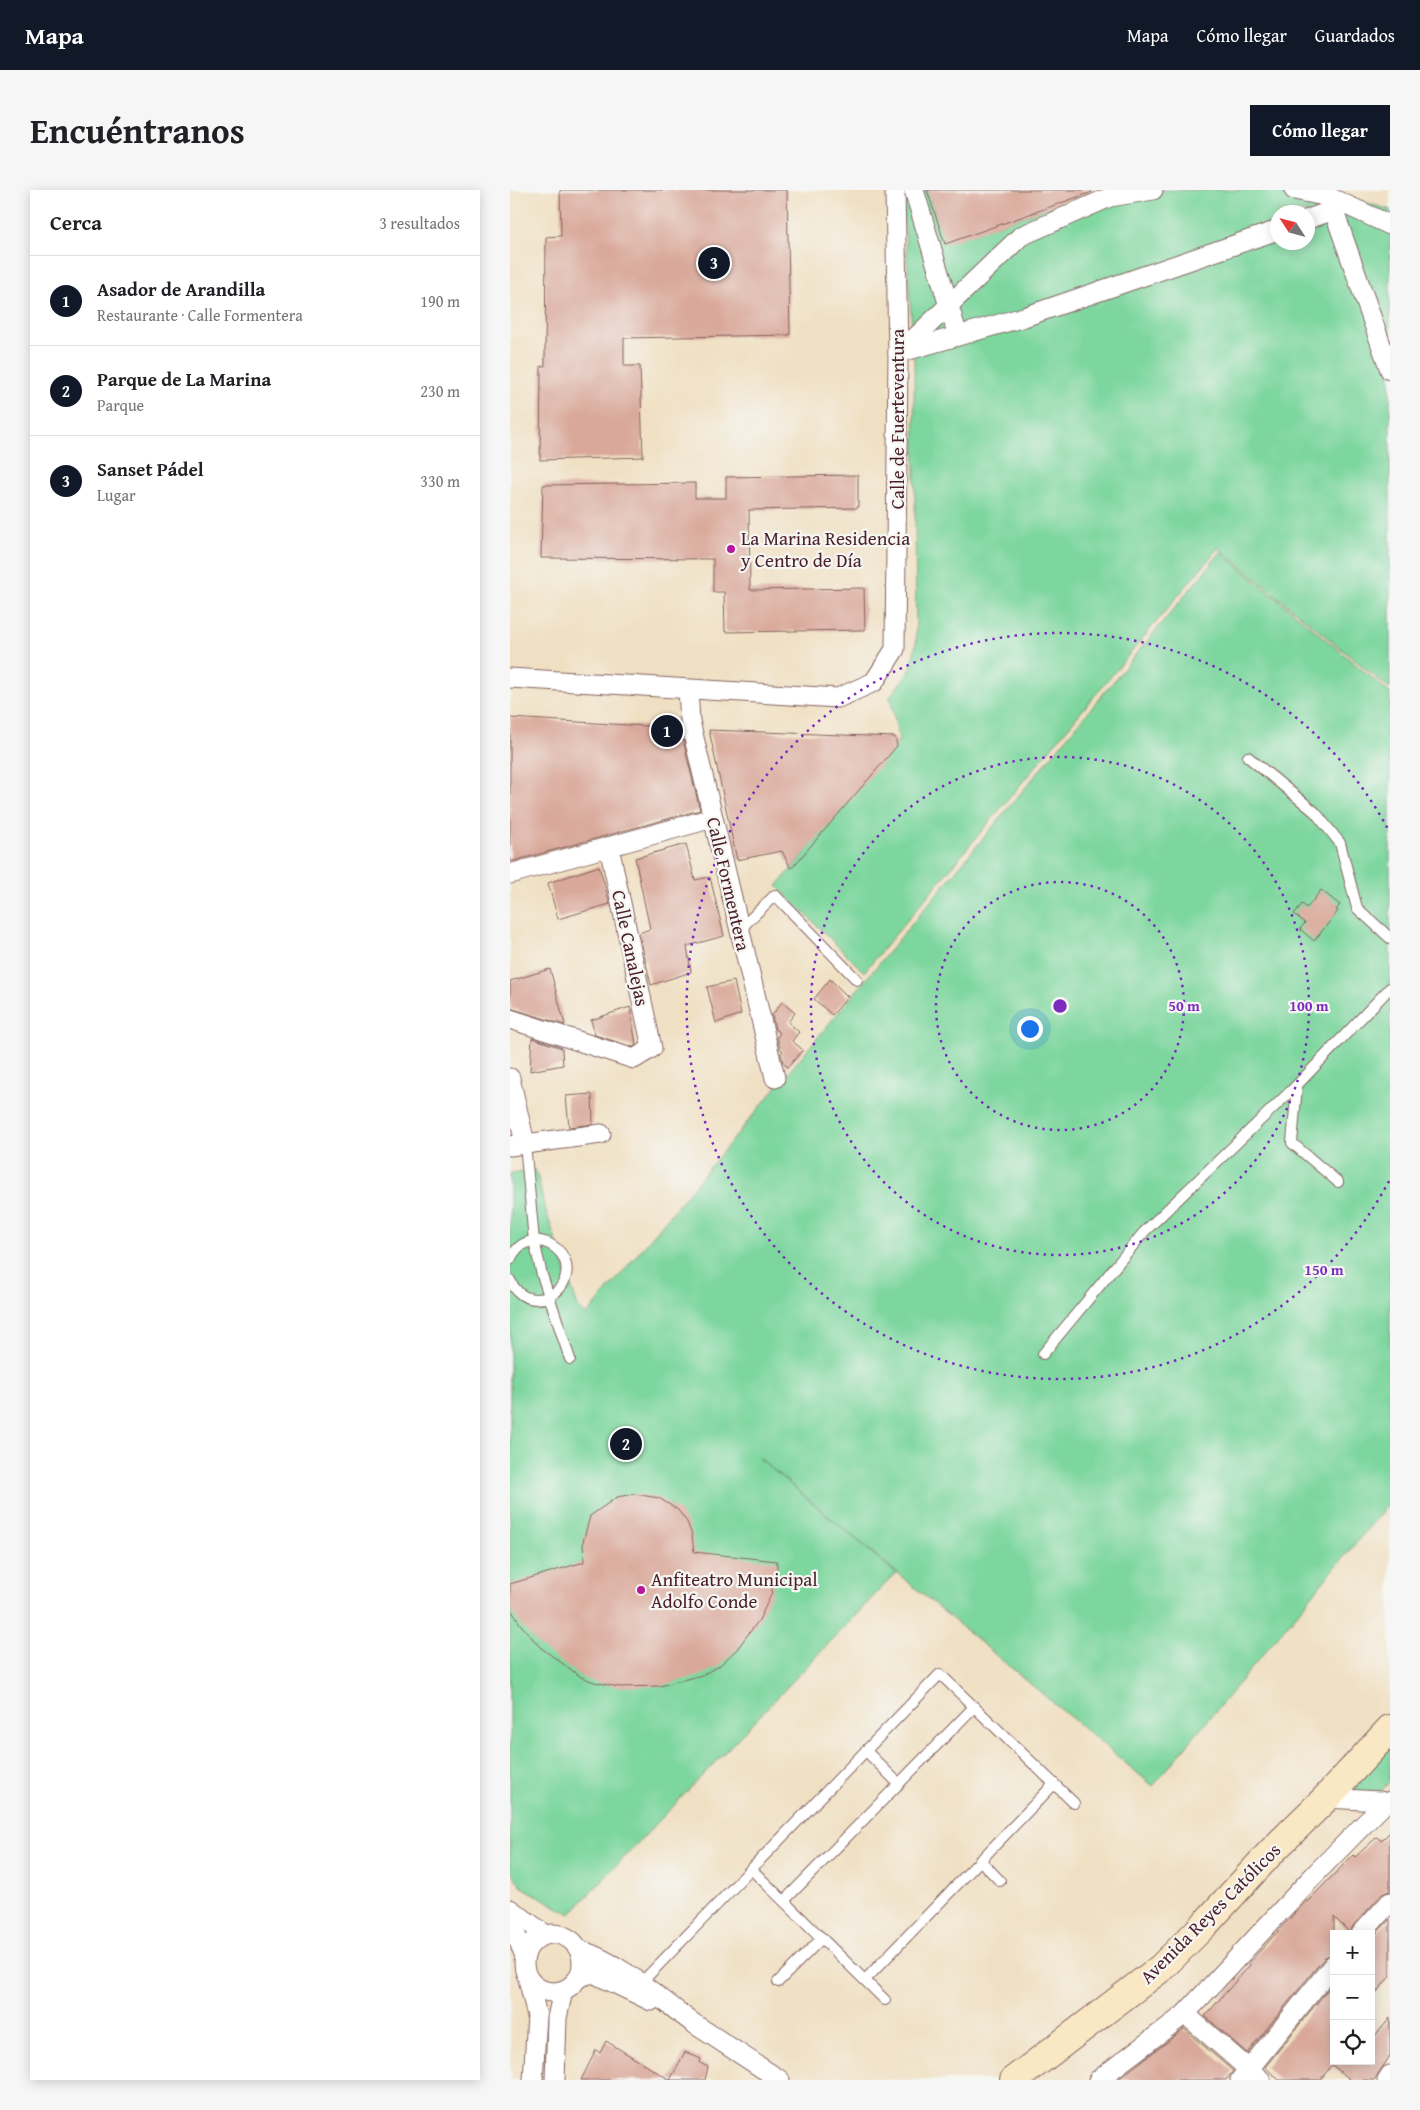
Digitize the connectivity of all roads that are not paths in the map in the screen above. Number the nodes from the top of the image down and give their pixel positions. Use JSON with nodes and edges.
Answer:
{"nodes":[{"id":1,"x":895,"y":190,"type":"edge"},
{"id":2,"x":914,"y":190,"type":"edge"},
{"id":3,"x":1153,"y":190,"type":"edge"},
{"id":4,"x":1294,"y":190,"type":"edge"},
{"id":5,"x":1350,"y":190,"type":"edge"},
{"id":6,"x":1109,"y":194,"type":"edge"},
{"id":7,"x":1330,"y":199,"type":"edge"},
{"id":8,"x":1315,"y":213,"type":"edge"},
{"id":9,"x":1390,"y":225,"type":"edge"},
{"id":10,"x":1270,"y":233,"type":"edge"},
{"id":11,"x":948,"y":304,"type":"junction"},
{"id":12,"x":958,"y":336,"type":"junction"},
{"id":13,"x":898,"y":353,"type":"junction"},
{"id":14,"x":1390,"y":370,"type":"edge"},
{"id":15,"x":510,"y":678,"type":"edge"},
{"id":16,"x":688,"y":690,"type":"junction"},
{"id":17,"x":1248,"y":758,"type":"dead end"},
{"id":18,"x":713,"y":818,"type":"junction"},
{"id":19,"x":609,"y":847,"type":"junction"},
{"id":20,"x":510,"y":874,"type":"edge"},
{"id":21,"x":740,"y":930,"type":"junction"},
{"id":22,"x":1390,"y":938,"type":"edge"},
{"id":23,"x":857,"y":980,"type":"dead end"},
{"id":24,"x":1390,"y":988,"type":"edge"},
{"id":25,"x":510,"y":1019,"type":"edge"},
{"id":26,"x":510,"y":1078,"type":"edge"},
{"id":27,"x":775,"y":1078,"type":"dead end"},
{"id":28,"x":1297,"y":1085,"type":"junction"},
{"id":29,"x":601,"y":1134,"type":"dead end"},
{"id":30,"x":518,"y":1144,"type":"edge"},
{"id":31,"x":1338,"y":1182,"type":"dead end"},
{"id":32,"x":534,"y":1241,"type":"junction"},
{"id":33,"x":510,"y":1260,"type":"edge"},
{"id":34,"x":510,"y":1280,"type":"edge"},
{"id":35,"x":550,"y":1296,"type":"junction"},
{"id":36,"x":1043,"y":1354,"type":"dead end"},
{"id":37,"x":570,"y":1359,"type":"dead end"},
{"id":38,"x":974,"y":1707,"type":"junction"},
{"id":39,"x":1390,"y":1729,"type":"edge"},
{"id":40,"x":866,"y":1751,"type":"junction"},
{"id":41,"x":899,"y":1784,"type":"junction"},
{"id":42,"x":1054,"y":1784,"type":"junction"},
{"id":43,"x":1326,"y":1798,"type":"junction"},
{"id":44,"x":1387,"y":1802,"type":"edge"},
{"id":45,"x":1074,"y":1803,"type":"dead end"},
{"id":46,"x":980,"y":1860,"type":"junction"},
{"id":47,"x":752,"y":1869,"type":"junction"},
{"id":48,"x":1000,"y":1880,"type":"dead end"},
{"id":49,"x":784,"y":1901,"type":"junction"},
{"id":50,"x":1390,"y":1902,"type":"edge"},
{"id":51,"x":510,"y":1909,"type":"edge"},
{"id":52,"x":510,"y":1921,"type":"edge"},
{"id":53,"x":1365,"y":1930,"type":"edge"},
{"id":54,"x":546,"y":1935,"type":"junction"},
{"id":55,"x":822,"y":1938,"type":"junction"},
{"id":56,"x":580,"y":1950,"type":"junction"},
{"id":57,"x":525,"y":1956,"type":"junction"},
{"id":58,"x":1330,"y":1969,"type":"edge"},
{"id":59,"x":580,"y":1977,"type":"junction"},
{"id":60,"x":528,"y":1978,"type":"junction"},
{"id":61,"x":865,"y":1980,"type":"junction"},
{"id":62,"x":642,"y":1982,"type":"junction"},
{"id":63,"x":778,"y":1982,"type":"dead end"},
{"id":64,"x":563,"y":1991,"type":"junction"},
{"id":65,"x":885,"y":2000,"type":"dead end"},
{"id":66,"x":1185,"y":2014,"type":"junction"},
{"id":67,"x":692,"y":2022,"type":"junction"},
{"id":68,"x":1390,"y":2075,"type":"edge"},
{"id":69,"x":1250,"y":2076,"type":"edge"},
{"id":70,"x":533,"y":2080,"type":"edge"},
{"id":71,"x":554,"y":2080,"type":"edge"},
{"id":72,"x":780,"y":2080,"type":"edge"},
{"id":73,"x":1014,"y":2080,"type":"edge"},
{"id":74,"x":1098,"y":2080,"type":"edge"},
{"id":75,"x":1387,"y":2080,"type":"edge"}],
"edges":[{"from":1,"to":13,"type":"street","name":"Calle de Fuerteventura"},
{"from":2,"to":11,"type":"street"},
{"from":3,"to":6,"type":"street"},
{"from":4,"to":7,"type":"street"},
{"from":5,"to":7,"type":"street"},
{"from":6,"to":11,"type":"street"},
{"from":7,"to":8,"type":"street"},
{"from":7,"to":9,"type":"street"},
{"from":7,"to":14,"type":"street"},
{"from":10,"to":12,"type":"street"},
{"from":11,"to":12,"type":"street"},
{"from":11,"to":13,"type":"street"},
{"from":12,"to":13,"type":"street"},
{"from":13,"to":16,"type":"street","name":"Calle de Fuerteventura"},
{"from":15,"to":16,"type":"street"},
{"from":16,"to":18,"type":"street","name":"Calle Formentera"},
{"from":17,"to":22,"type":"lane"},
{"from":18,"to":19,"type":"street"},
{"from":18,"to":21,"type":"street","name":"Calle Formentera"},
{"from":19,"to":20,"type":"street"},
{"from":19,"to":25,"type":"street","name":"Calle Canalejas"},
{"from":21,"to":23,"type":"lane"},
{"from":21,"to":27,"type":"street","name":"Calle Formentera"},
{"from":24,"to":28,"type":"lane"},
{"from":26,"to":30,"type":"street"},
{"from":28,"to":31,"type":"lane"},
{"from":28,"to":36,"type":"lane"},
{"from":29,"to":30,"type":"street"},
{"from":30,"to":32,"type":"lane"},
{"from":32,"to":33,"type":"lane"},
{"from":32,"to":35,"type":"lane"},
{"from":32,"to":35,"type":"lane"},
{"from":34,"to":35,"type":"lane"},
{"from":35,"to":37,"type":"lane"},
{"from":38,"to":40,"type":"lane"},
{"from":38,"to":41,"type":"lane"},
{"from":38,"to":42,"type":"lane"},
{"from":39,"to":43,"type":"main road","name":"Avenida Reyes Católicos"},
{"from":40,"to":41,"type":"lane"},
{"from":40,"to":47,"type":"lane"},
{"from":41,"to":49,"type":"lane"},
{"from":42,"to":45,"type":"lane"},
{"from":42,"to":46,"type":"lane"},
{"from":43,"to":44,"type":"street"},
{"from":43,"to":73,"type":"main road","name":"Avenida Reyes Católicos"},
{"from":44,"to":66,"type":"street"},
{"from":46,"to":48,"type":"lane"},
{"from":46,"to":61,"type":"lane"},
{"from":47,"to":49,"type":"lane"},
{"from":47,"to":62,"type":"lane"},
{"from":49,"to":55,"type":"lane"},
{"from":50,"to":53,"type":"street"},
{"from":51,"to":54,"type":"street"},
{"from":52,"to":57,"type":"street"},
{"from":54,"to":56,"type":"street"},
{"from":54,"to":57,"type":"street"},
{"from":55,"to":61,"type":"lane"},
{"from":55,"to":63,"type":"lane"},
{"from":56,"to":59,"type":"street"},
{"from":56,"to":62,"type":"street"},
{"from":57,"to":60,"type":"street"},
{"from":58,"to":69,"type":"street"},
{"from":59,"to":64,"type":"street"},
{"from":59,"to":67,"type":"street"},
{"from":60,"to":64,"type":"street"},
{"from":60,"to":70,"type":"street"},
{"from":61,"to":65,"type":"lane"},
{"from":62,"to":67,"type":"street"},
{"from":64,"to":71,"type":"street"},
{"from":66,"to":69,"type":"street"},
{"from":66,"to":74,"type":"street"},
{"from":67,"to":72,"type":"street"},
{"from":68,"to":75,"type":"street"}]}
